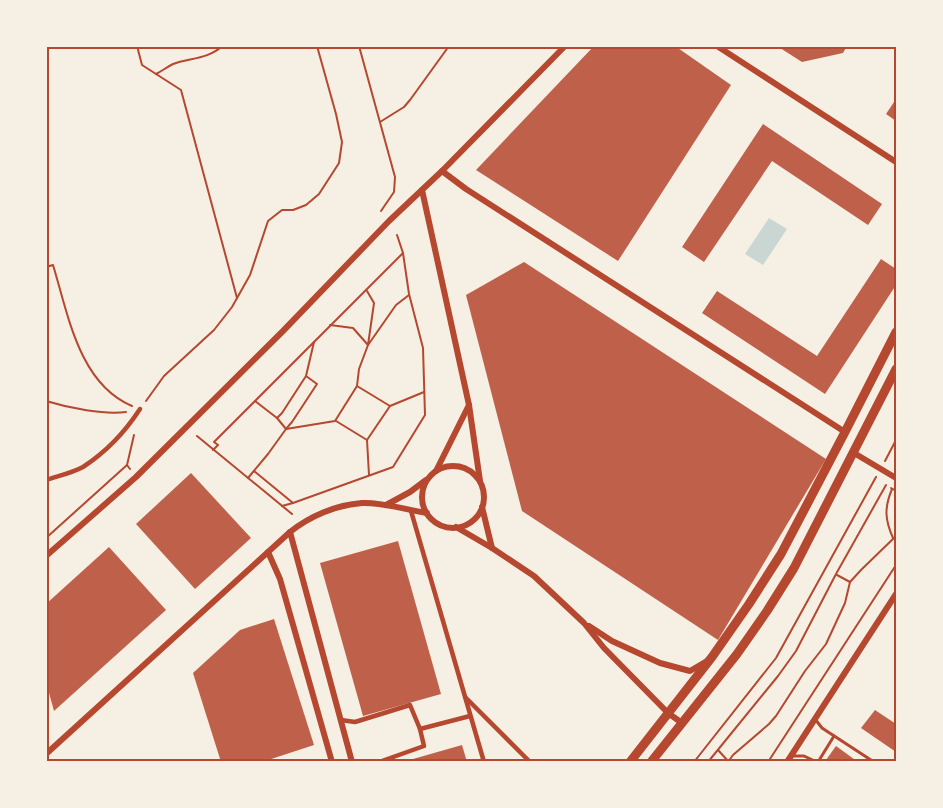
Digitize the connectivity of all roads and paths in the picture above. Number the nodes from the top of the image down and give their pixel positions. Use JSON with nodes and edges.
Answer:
{"nodes":[{"id":1,"x":137,"y":46,"type":"edge"},
{"id":2,"x":222,"y":46,"type":"edge"},
{"id":3,"x":317,"y":46,"type":"edge"},
{"id":4,"x":358,"y":46,"type":"edge"},
{"id":5,"x":449,"y":46,"type":"edge"},
{"id":6,"x":565,"y":46,"type":"edge"},
{"id":7,"x":717,"y":46,"type":"edge"},
{"id":8,"x":156,"y":74,"type":"junction"},
{"id":9,"x":380,"y":122,"type":"junction"},
{"id":10,"x":897,"y":162,"type":"edge"},
{"id":11,"x":442,"y":171,"type":"junction"},
{"id":12,"x":422,"y":190,"type":"junction"},
{"id":13,"x":381,"y":211,"type":"dead end"},
{"id":14,"x":397,"y":235,"type":"dead end"},
{"id":15,"x":403,"y":253,"type":"junction"},
{"id":16,"x":46,"y":267,"type":"edge"},
{"id":17,"x":366,"y":290,"type":"junction"},
{"id":18,"x":409,"y":294,"type":"junction"},
{"id":19,"x":237,"y":298,"type":"junction"},
{"id":20,"x":330,"y":325,"type":"junction"},
{"id":21,"x":897,"y":332,"type":"edge"},
{"id":22,"x":314,"y":342,"type":"junction"},
{"id":23,"x":369,"y":345,"type":"junction"},
{"id":24,"x":897,"y":369,"type":"edge"},
{"id":25,"x":306,"y":376,"type":"junction"},
{"id":26,"x":357,"y":386,"type":"junction"},
{"id":27,"x":424,"y":392,"type":"junction"},
{"id":28,"x":46,"y":401,"type":"edge"},
{"id":29,"x":255,"y":401,"type":"junction"},
{"id":30,"x":469,"y":405,"type":"junction"},
{"id":31,"x":390,"y":406,"type":"junction"},
{"id":32,"x":140,"y":410,"type":"junction"},
{"id":33,"x":276,"y":418,"type":"junction"},
{"id":34,"x":335,"y":421,"type":"junction"},
{"id":35,"x":285,"y":429,"type":"junction"},
{"id":36,"x":135,"y":432,"type":"dead end"},
{"id":37,"x":845,"y":432,"type":"junction"},
{"id":38,"x":197,"y":436,"type":"dead end"},
{"id":39,"x":367,"y":440,"type":"junction"},
{"id":40,"x":897,"y":440,"type":"edge"},
{"id":41,"x":213,"y":450,"type":"junction"},
{"id":42,"x":854,"y":453,"type":"junction"},
{"id":43,"x":127,"y":465,"type":"junction"},
{"id":44,"x":881,"y":468,"type":"junction"},
{"id":45,"x":254,"y":471,"type":"junction"},
{"id":46,"x":436,"y":471,"type":"junction"},
{"id":47,"x":369,"y":475,"type":"junction"},
{"id":48,"x":136,"y":477,"type":"junction"},
{"id":49,"x":248,"y":478,"type":"junction"},
{"id":50,"x":429,"y":478,"type":"junction"},
{"id":51,"x":897,"y":478,"type":"edge"},
{"id":52,"x":46,"y":480,"type":"edge"},
{"id":53,"x":480,"y":481,"type":"junction"},
{"id":54,"x":892,"y":489,"type":"junction"},
{"id":55,"x":897,"y":491,"type":"edge"},
{"id":56,"x":293,"y":503,"type":"junction"},
{"id":57,"x":386,"y":505,"type":"junction"},
{"id":58,"x":282,"y":506,"type":"junction"},
{"id":59,"x":482,"y":507,"type":"junction"},
{"id":60,"x":411,"y":511,"type":"junction"},
{"id":61,"x":427,"y":513,"type":"junction"},
{"id":62,"x":292,"y":514,"type":"dead end"},
{"id":63,"x":456,"y":527,"type":"junction"},
{"id":64,"x":290,"y":532,"type":"junction"},
{"id":65,"x":895,"y":537,"type":"edge"},
{"id":66,"x":46,"y":538,"type":"edge"},
{"id":67,"x":492,"y":548,"type":"junction"},
{"id":68,"x":268,"y":552,"type":"junction"},
{"id":69,"x":46,"y":556,"type":"edge"},
{"id":70,"x":897,"y":565,"type":"edge"},
{"id":71,"x":836,"y":574,"type":"junction"},
{"id":72,"x":850,"y":582,"type":"junction"},
{"id":73,"x":897,"y":594,"type":"edge"},
{"id":74,"x":584,"y":623,"type":"junction"},
{"id":75,"x":712,"y":657,"type":"junction"},
{"id":76,"x":465,"y":697,"type":"junction"},
{"id":77,"x":668,"y":714,"type":"junction"},
{"id":78,"x":470,"y":716,"type":"junction"},
{"id":79,"x":815,"y":718,"type":"junction"},
{"id":80,"x":341,"y":720,"type":"junction"},
{"id":81,"x":682,"y":723,"type":"junction"},
{"id":82,"x":420,"y":729,"type":"junction"},
{"id":83,"x":834,"y":736,"type":"junction"},
{"id":84,"x":718,"y":750,"type":"junction"},
{"id":85,"x":46,"y":754,"type":"edge"},
{"id":86,"x":788,"y":759,"type":"edge"},
{"id":87,"x":728,"y":761,"type":"edge"},
{"id":88,"x":332,"y":762,"type":"edge"},
{"id":89,"x":352,"y":762,"type":"edge"},
{"id":90,"x":379,"y":762,"type":"edge"},
{"id":91,"x":484,"y":762,"type":"edge"},
{"id":92,"x":530,"y":762,"type":"edge"},
{"id":93,"x":630,"y":762,"type":"edge"},
{"id":94,"x":651,"y":762,"type":"edge"},
{"id":95,"x":694,"y":762,"type":"edge"},
{"id":96,"x":708,"y":762,"type":"edge"},
{"id":97,"x":768,"y":762,"type":"edge"},
{"id":98,"x":817,"y":762,"type":"edge"},
{"id":99,"x":874,"y":762,"type":"edge"}],
"edges":[{"from":1,"to":8,"type":"path"},
{"from":2,"to":8,"type":"path"},
{"from":3,"to":19,"type":"path"},
{"from":4,"to":9,"type":"path"},
{"from":5,"to":9,"type":"path"},
{"from":6,"to":11,"type":"street"},
{"from":7,"to":10,"type":"street"},
{"from":8,"to":19,"type":"path"},
{"from":9,"to":13,"type":"path"},
{"from":11,"to":12,"type":"street"},
{"from":11,"to":37,"type":"street"},
{"from":12,"to":30,"type":"street"},
{"from":12,"to":48,"type":"street"},
{"from":14,"to":15,"type":"path"},
{"from":15,"to":17,"type":"path"},
{"from":15,"to":18,"type":"path"},
{"from":16,"to":32,"type":"path"},
{"from":17,"to":20,"type":"path"},
{"from":17,"to":23,"type":"path"},
{"from":18,"to":23,"type":"path"},
{"from":18,"to":27,"type":"path"},
{"from":19,"to":32,"type":"path"},
{"from":20,"to":22,"type":"path"},
{"from":20,"to":23,"type":"path"},
{"from":21,"to":37,"type":"main road"},
{"from":22,"to":25,"type":"path"},
{"from":22,"to":29,"type":"path"},
{"from":23,"to":26,"type":"path"},
{"from":24,"to":42,"type":"main road"},
{"from":25,"to":33,"type":"path"},
{"from":25,"to":35,"type":"path"},
{"from":26,"to":31,"type":"path"},
{"from":26,"to":34,"type":"path"},
{"from":27,"to":31,"type":"path"},
{"from":27,"to":47,"type":"path"},
{"from":28,"to":32,"type":"path"},
{"from":29,"to":33,"type":"path"},
{"from":29,"to":41,"type":"path"},
{"from":30,"to":46,"type":"street"},
{"from":30,"to":53,"type":"street"},
{"from":31,"to":39,"type":"path"},
{"from":32,"to":52,"type":"street"},
{"from":33,"to":35,"type":"path"},
{"from":34,"to":35,"type":"path"},
{"from":34,"to":39,"type":"path"},
{"from":35,"to":45,"type":"path"},
{"from":36,"to":43,"type":"path"},
{"from":37,"to":75,"type":"main road"},
{"from":38,"to":41,"type":"path"},
{"from":39,"to":47,"type":"path"},
{"from":40,"to":44,"type":"path"},
{"from":41,"to":49,"type":"path"},
{"from":42,"to":44,"type":"street"},
{"from":42,"to":81,"type":"main road"},
{"from":43,"to":48,"type":"path"},
{"from":43,"to":66,"type":"path"},
{"from":44,"to":51,"type":"street"},
{"from":44,"to":95,"type":"path"},
{"from":45,"to":49,"type":"path"},
{"from":45,"to":56,"type":"path"},
{"from":46,"to":50,"type":"street"},
{"from":46,"to":53,"type":"street"},
{"from":47,"to":56,"type":"path"},
{"from":48,"to":69,"type":"street"},
{"from":49,"to":58,"type":"path"},
{"from":50,"to":57,"type":"street"},
{"from":50,"to":61,"type":"street"},
{"from":53,"to":59,"type":"street"},
{"from":54,"to":55,"type":"path"},
{"from":54,"to":65,"type":"path"},
{"from":54,"to":71,"type":"path"},
{"from":56,"to":58,"type":"path"},
{"from":57,"to":60,"type":"street"},
{"from":57,"to":64,"type":"street"},
{"from":58,"to":62,"type":"path"},
{"from":59,"to":63,"type":"street"},
{"from":59,"to":67,"type":"street"},
{"from":60,"to":61,"type":"street"},
{"from":60,"to":76,"type":"street"},
{"from":61,"to":63,"type":"street"},
{"from":63,"to":67,"type":"street"},
{"from":64,"to":68,"type":"street"},
{"from":64,"to":80,"type":"street"},
{"from":65,"to":72,"type":"path"},
{"from":67,"to":74,"type":"street"},
{"from":68,"to":85,"type":"street"},
{"from":68,"to":88,"type":"street"},
{"from":70,"to":97,"type":"path"},
{"from":71,"to":72,"type":"path"},
{"from":71,"to":84,"type":"path"},
{"from":72,"to":87,"type":"path"},
{"from":73,"to":79,"type":"street"},
{"from":74,"to":75,"type":"street"},
{"from":74,"to":77,"type":"street"},
{"from":75,"to":77,"type":"main road"},
{"from":76,"to":78,"type":"street"},
{"from":76,"to":92,"type":"street"},
{"from":77,"to":81,"type":"street"},
{"from":77,"to":93,"type":"main road"},
{"from":78,"to":82,"type":"street"},
{"from":78,"to":91,"type":"street"},
{"from":79,"to":83,"type":"lane"},
{"from":79,"to":86,"type":"street"},
{"from":80,"to":82,"type":"street"},
{"from":80,"to":89,"type":"street"},
{"from":81,"to":94,"type":"main road"},
{"from":82,"to":90,"type":"street"},
{"from":83,"to":98,"type":"lane"},
{"from":83,"to":99,"type":"lane"},
{"from":84,"to":87,"type":"path"},
{"from":84,"to":96,"type":"path"},
{"from":86,"to":98,"type":"lane"}]}
